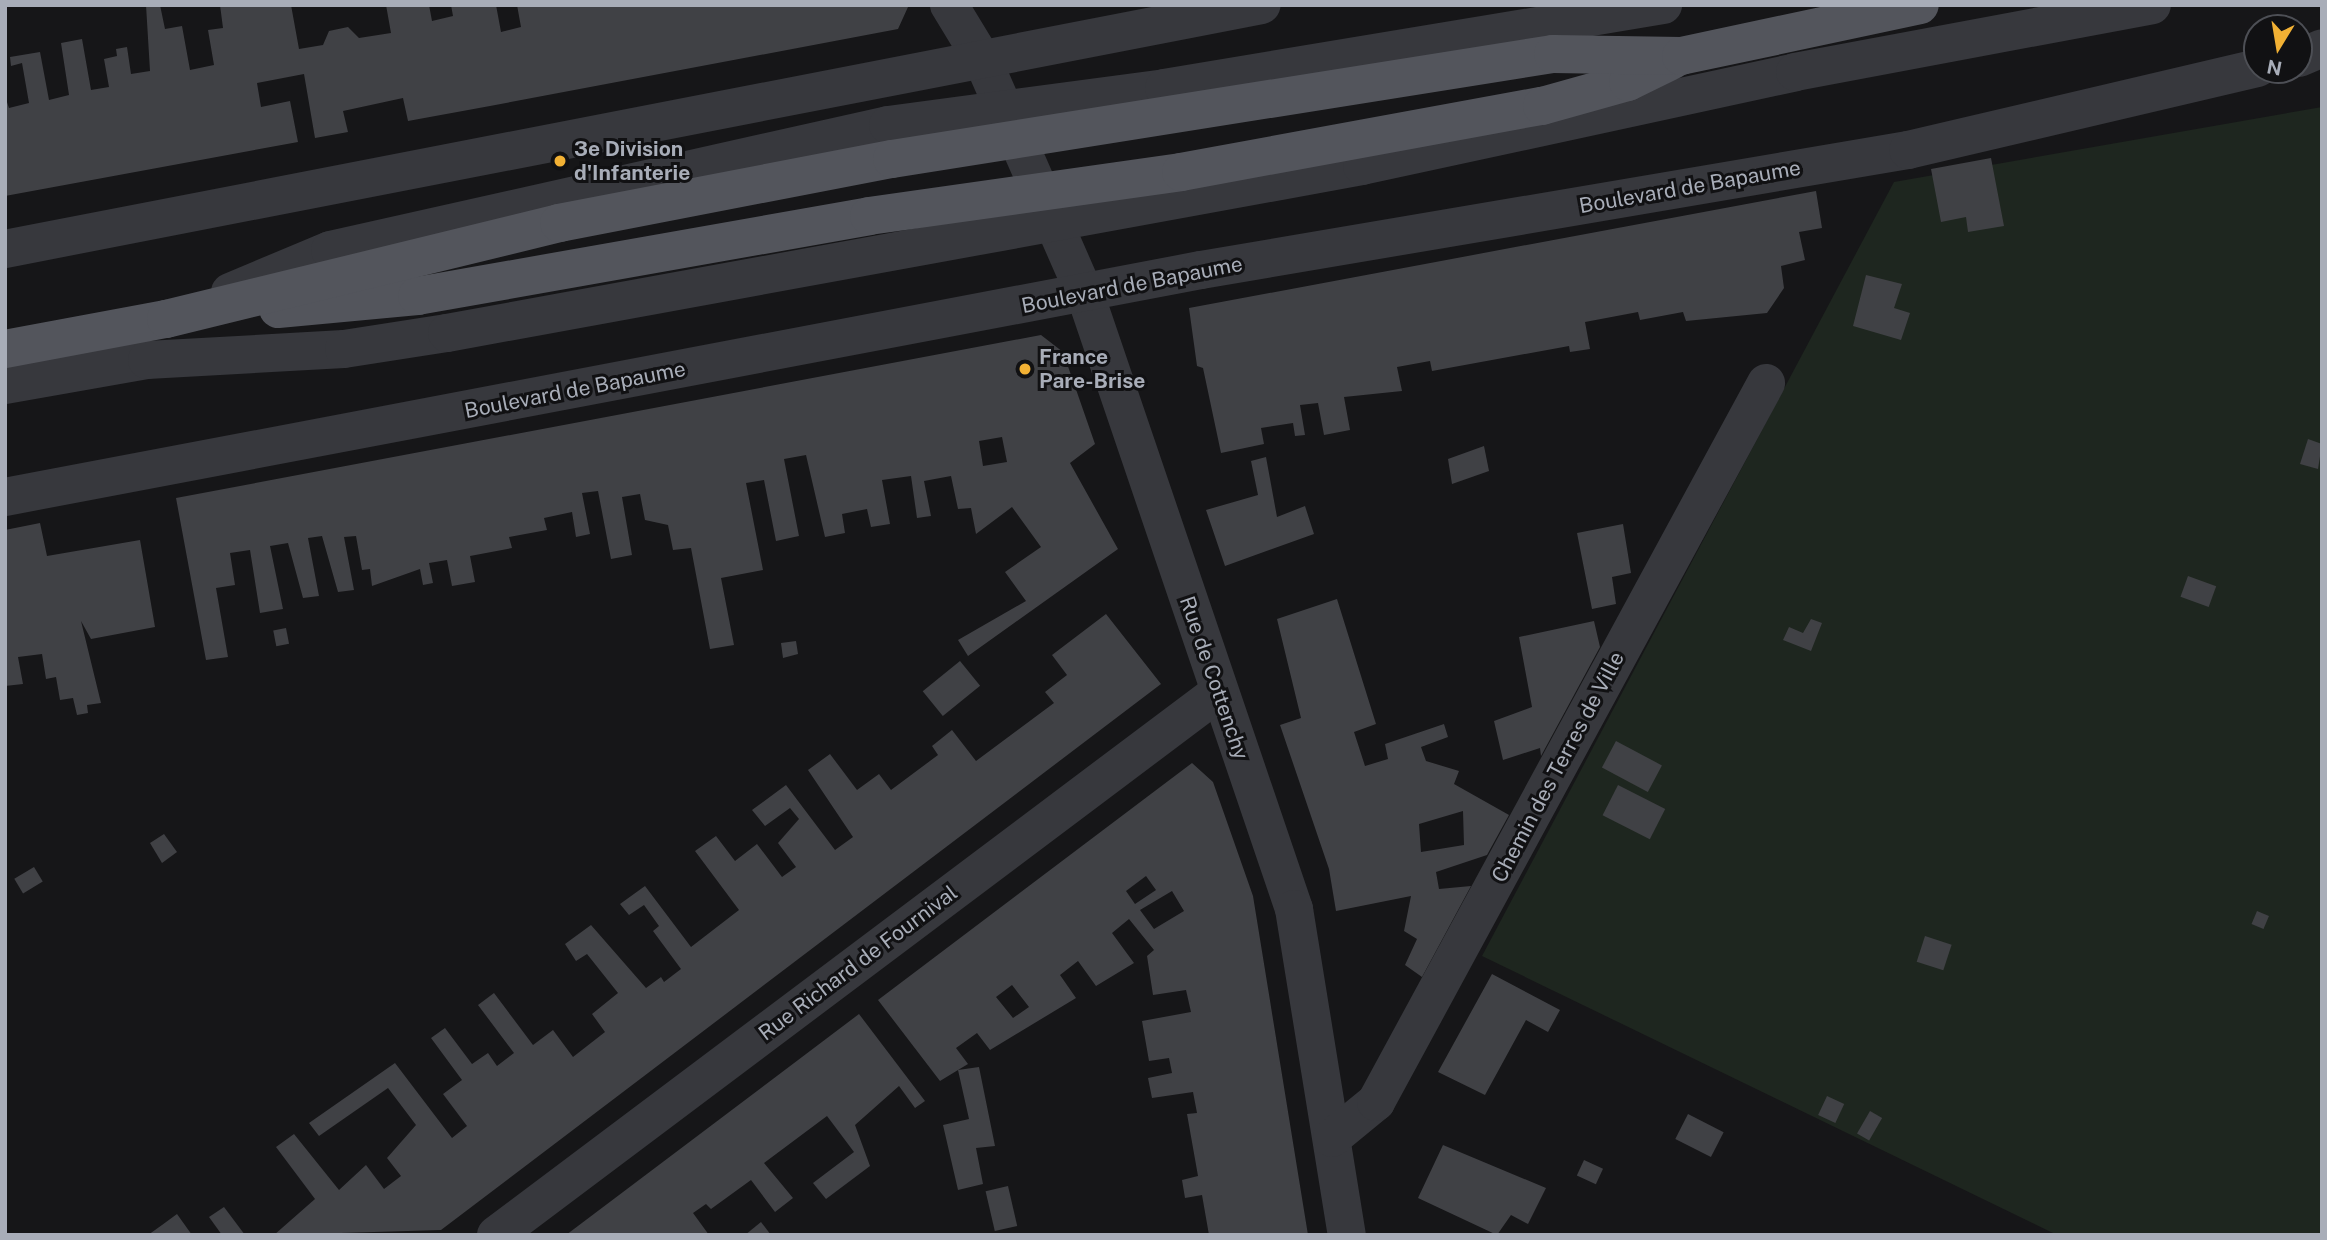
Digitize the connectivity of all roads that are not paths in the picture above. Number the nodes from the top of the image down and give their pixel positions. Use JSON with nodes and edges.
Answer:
{"nodes":[{"id":1,"x":949,"y":5,"type":"edge"},
{"id":2,"x":1262,"y":5,"type":"edge"},
{"id":3,"x":1663,"y":5,"type":"edge"},
{"id":4,"x":1920,"y":5,"type":"edge"},
{"id":5,"x":2152,"y":5,"type":"edge"},
{"id":6,"x":1681,"y":56,"type":"junction"},
{"id":7,"x":984,"y":61,"type":"junction"},
{"id":8,"x":2243,"y":71,"type":"edge"},
{"id":9,"x":1011,"y":122,"type":"junction"},
{"id":10,"x":1048,"y":207,"type":"junction"},
{"id":11,"x":5,"y":249,"type":"edge"},
{"id":12,"x":1086,"y":294,"type":"junction"},
{"id":13,"x":166,"y":319,"type":"junction"},
{"id":14,"x":5,"y":349,"type":"edge"},
{"id":15,"x":1766,"y":383,"type":"dead end"},
{"id":16,"x":5,"y":385,"type":"edge"},
{"id":17,"x":5,"y":497,"type":"edge"},
{"id":18,"x":1219,"y":692,"type":"junction"},
{"id":19,"x":1332,"y":1138,"type":"junction"},
{"id":20,"x":496,"y":1235,"type":"edge"},
{"id":21,"x":1347,"y":1235,"type":"edge"}],
"edges":[{"from":1,"to":7,"type":"street","name":"Rue de Cottenchy"},
{"from":2,"to":7,"type":"street"},
{"from":3,"to":9,"type":"street"},
{"from":4,"to":6,"type":"main road"},
{"from":5,"to":10,"type":"street"},
{"from":6,"to":9,"type":"main road"},
{"from":6,"to":10,"type":"main road"},
{"from":7,"to":9,"type":"street","name":"Rue de Cottenchy"},
{"from":7,"to":11,"type":"street"},
{"from":8,"to":12,"type":"street","name":"Boulevard de Bapaume"},
{"from":9,"to":10,"type":"street","name":"Rue de Cottenchy"},
{"from":9,"to":13,"type":"main road"},
{"from":10,"to":12,"type":"street","name":"Rue de Cottenchy"},
{"from":10,"to":13,"type":"main road"},
{"from":10,"to":16,"type":"street"},
{"from":12,"to":17,"type":"street","name":"Boulevard de Bapaume"},
{"from":12,"to":18,"type":"street","name":"Rue de Cottenchy"},
{"from":13,"to":14,"type":"main road"},
{"from":15,"to":19,"type":"street","name":"Chemin des Terres de Ville"},
{"from":18,"to":19,"type":"street","name":"Rue de Cottenchy"},
{"from":18,"to":20,"type":"street","name":"Rue Richard de Fournival"},
{"from":19,"to":21,"type":"street","name":"Rue de Cottenchy"}]}
